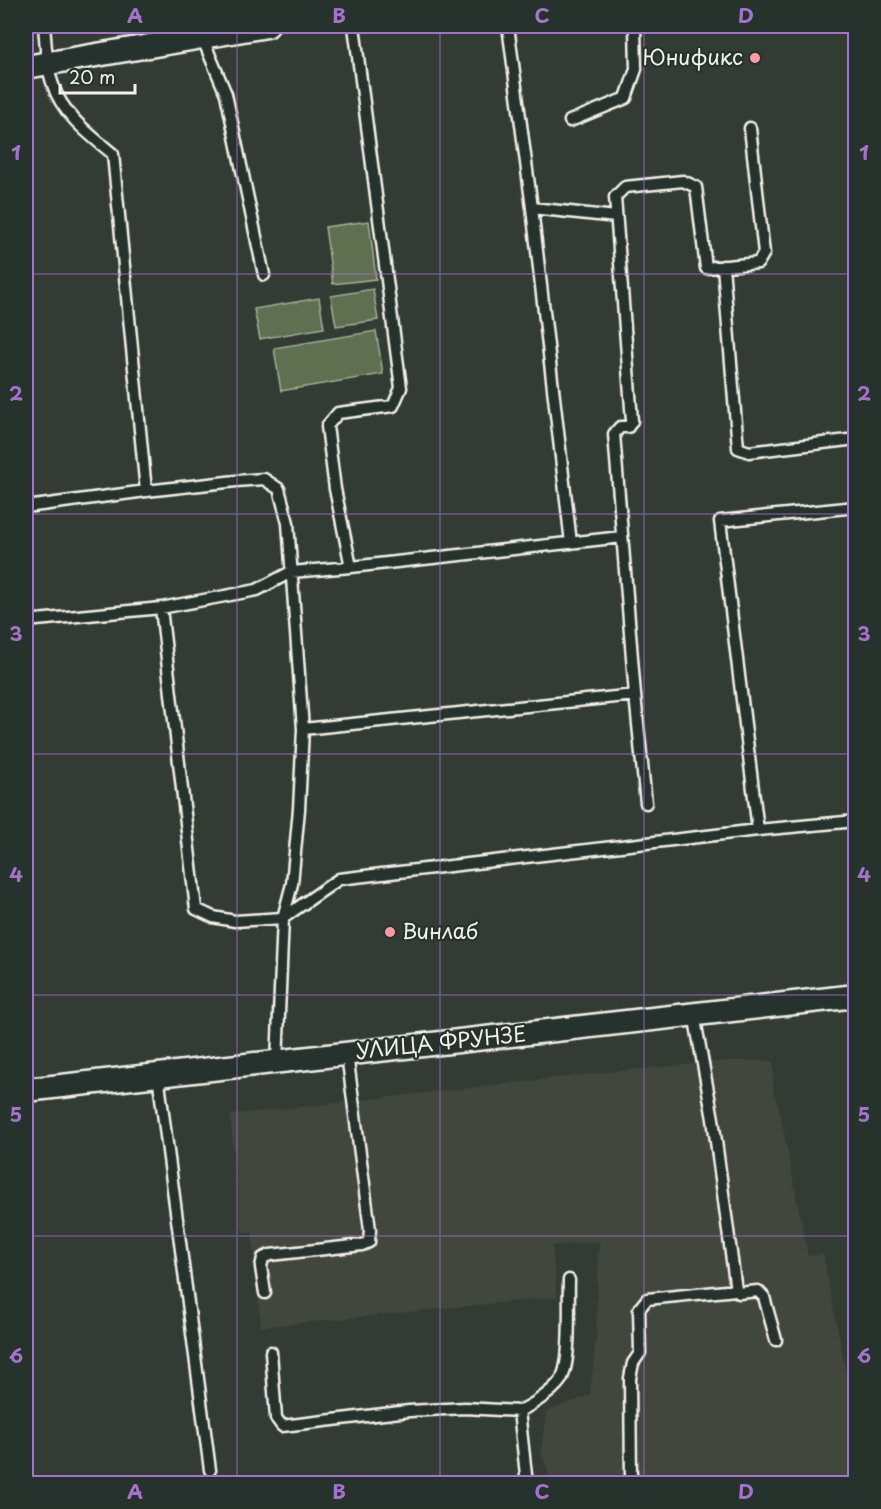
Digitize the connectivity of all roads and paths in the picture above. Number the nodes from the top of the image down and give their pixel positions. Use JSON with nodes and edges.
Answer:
{"nodes":[{"id":1,"x":44,"y":26,"type":"edge"},
{"id":2,"x":267,"y":26,"type":"edge"},
{"id":3,"x":354,"y":26,"type":"edge"},
{"id":4,"x":508,"y":26,"type":"edge"},
{"id":5,"x":635,"y":26,"type":"edge"},
{"id":6,"x":158,"y":35,"type":"edge"},
{"id":7,"x":202,"y":37,"type":"junction"},
{"id":8,"x":37,"y":66,"type":"edge"},
{"id":9,"x":570,"y":121,"type":"dead end"},
{"id":10,"x":750,"y":128,"type":"dead end"},
{"id":11,"x":532,"y":207,"type":"junction"},
{"id":12,"x":616,"y":217,"type":"junction"},
{"id":13,"x":723,"y":266,"type":"junction"},
{"id":14,"x":264,"y":275,"type":"dead end"},
{"id":15,"x":855,"y":439,"type":"edge"},
{"id":16,"x":146,"y":491,"type":"junction"},
{"id":17,"x":26,"y":507,"type":"edge"},
{"id":18,"x":855,"y":507,"type":"edge"},
{"id":19,"x":622,"y":537,"type":"junction"},
{"id":20,"x":571,"y":543,"type":"junction"},
{"id":21,"x":351,"y":567,"type":"junction"},
{"id":22,"x":291,"y":572,"type":"junction"},
{"id":23,"x":161,"y":608,"type":"junction"},
{"id":24,"x":26,"y":621,"type":"edge"},
{"id":25,"x":635,"y":694,"type":"junction"},
{"id":26,"x":303,"y":729,"type":"junction"},
{"id":27,"x":646,"y":803,"type":"dead end"},
{"id":28,"x":855,"y":821,"type":"edge"},
{"id":29,"x":758,"y":830,"type":"junction"},
{"id":30,"x":283,"y":918,"type":"junction"},
{"id":31,"x":855,"y":996,"type":"edge"},
{"id":32,"x":694,"y":1014,"type":"junction"},
{"id":33,"x":347,"y":1054,"type":"junction"},
{"id":34,"x":277,"y":1062,"type":"junction"},
{"id":35,"x":158,"y":1075,"type":"junction"},
{"id":36,"x":26,"y":1090,"type":"edge"},
{"id":37,"x":568,"y":1280,"type":"dead end"},
{"id":38,"x":736,"y":1290,"type":"junction"},
{"id":39,"x":265,"y":1293,"type":"dead end"},
{"id":40,"x":776,"y":1340,"type":"dead end"},
{"id":41,"x":271,"y":1352,"type":"dead end"},
{"id":42,"x":519,"y":1412,"type":"junction"},
{"id":43,"x":210,"y":1470,"type":"dead end"},
{"id":44,"x":631,"y":1480,"type":"dead end"},
{"id":45,"x":526,"y":1484,"type":"edge"}],
"edges":[{"from":1,"to":8,"type":"lane"},
{"from":2,"to":7,"type":"street"},
{"from":3,"to":21,"type":"lane"},
{"from":4,"to":11,"type":"lane"},
{"from":5,"to":9,"type":"lane"},
{"from":6,"to":7,"type":"street"},
{"from":6,"to":8,"type":"street"},
{"from":7,"to":14,"type":"lane"},
{"from":8,"to":16,"type":"lane"},
{"from":10,"to":13,"type":"lane"},
{"from":11,"to":12,"type":"lane"},
{"from":11,"to":20,"type":"lane"},
{"from":12,"to":13,"type":"lane"},
{"from":12,"to":19,"type":"lane"},
{"from":13,"to":15,"type":"lane"},
{"from":16,"to":17,"type":"lane"},
{"from":16,"to":22,"type":"lane"},
{"from":18,"to":29,"type":"lane"},
{"from":19,"to":20,"type":"lane"},
{"from":19,"to":25,"type":"lane"},
{"from":20,"to":21,"type":"lane"},
{"from":21,"to":22,"type":"lane"},
{"from":22,"to":23,"type":"lane"},
{"from":22,"to":26,"type":"lane"},
{"from":23,"to":24,"type":"lane"},
{"from":23,"to":30,"type":"lane"},
{"from":25,"to":26,"type":"lane"},
{"from":25,"to":27,"type":"lane"},
{"from":26,"to":30,"type":"lane"},
{"from":28,"to":29,"type":"lane"},
{"from":29,"to":30,"type":"lane"},
{"from":30,"to":34,"type":"lane"},
{"from":31,"to":32,"type":"street","name":"УЛИЦА ФРУНЗЕ"},
{"from":32,"to":33,"type":"street","name":"УЛИЦА ФРУНЗЕ"},
{"from":32,"to":38,"type":"lane"},
{"from":33,"to":34,"type":"street","name":"УЛИЦА ФРУНЗЕ"},
{"from":33,"to":39,"type":"lane"},
{"from":34,"to":35,"type":"street","name":"УЛИЦА ФРУНЗЕ"},
{"from":35,"to":36,"type":"street","name":"УЛИЦА ФРУНЗЕ"},
{"from":35,"to":43,"type":"lane"},
{"from":37,"to":42,"type":"lane"},
{"from":38,"to":40,"type":"lane"},
{"from":38,"to":44,"type":"lane"},
{"from":41,"to":42,"type":"lane"},
{"from":42,"to":45,"type":"lane"}]}
